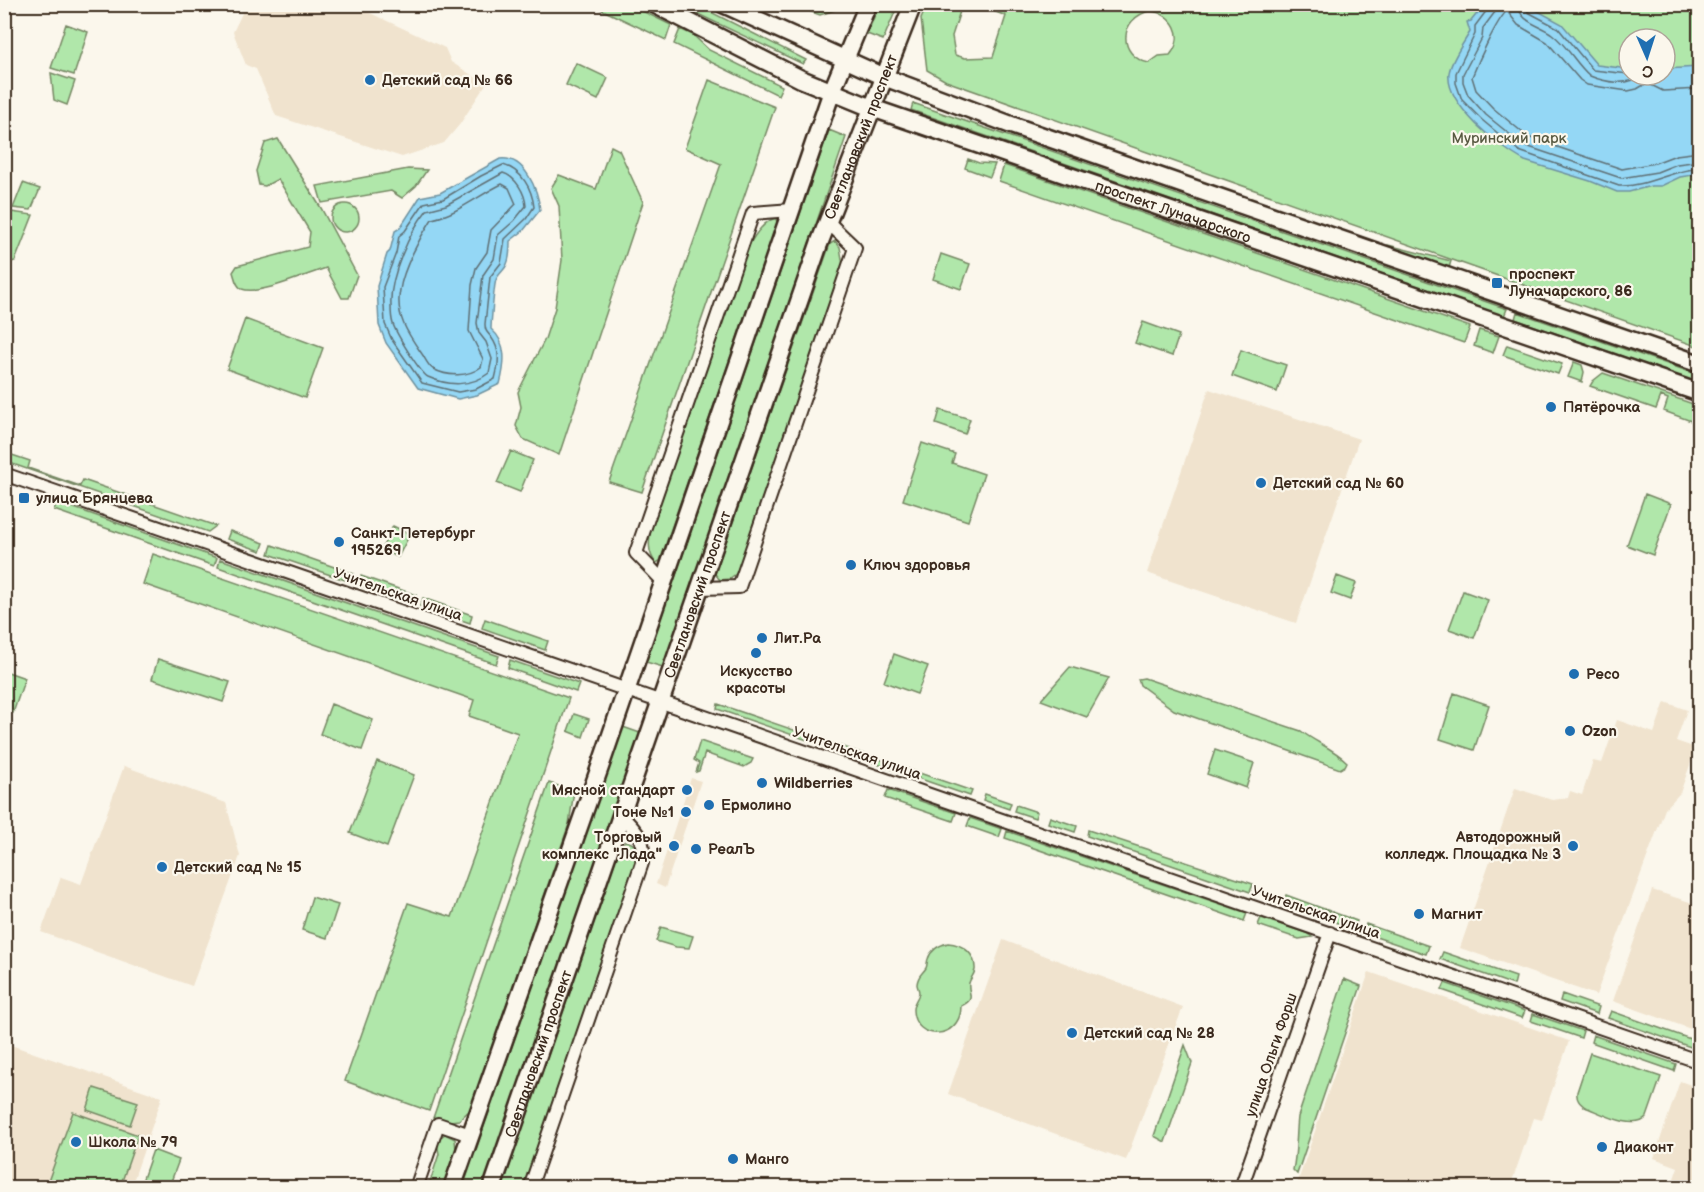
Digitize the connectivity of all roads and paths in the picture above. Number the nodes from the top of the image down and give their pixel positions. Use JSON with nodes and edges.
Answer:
{"nodes":[{"id":1,"x":654,"y":4,"type":"edge"},
{"id":2,"x":723,"y":4,"type":"edge"},
{"id":3,"x":868,"y":4,"type":"edge"},
{"id":4,"x":913,"y":4,"type":"edge"},
{"id":5,"x":845,"y":60,"type":"junction"},
{"id":6,"x":884,"y":77,"type":"junction"},
{"id":7,"x":832,"y":91,"type":"junction"},
{"id":8,"x":872,"y":108,"type":"junction"},
{"id":9,"x":792,"y":210,"type":"junction"},
{"id":10,"x":828,"y":222,"type":"junction"},
{"id":11,"x":1700,"y":364,"type":"edge"},
{"id":12,"x":1700,"y":393,"type":"edge"},
{"id":13,"x":4,"y":474,"type":"edge"},
{"id":14,"x":664,"y":582,"type":"junction"},
{"id":15,"x":700,"y":588,"type":"junction"},
{"id":16,"x":627,"y":689,"type":"junction"},
{"id":17,"x":662,"y":701,"type":"junction"},
{"id":18,"x":622,"y":816,"type":"junction"},
{"id":19,"x":1330,"y":933,"type":"junction"},
{"id":20,"x":1700,"y":1062,"type":"edge"},
{"id":21,"x":470,"y":1135,"type":"junction"},
{"id":22,"x":416,"y":1188,"type":"edge"},
{"id":23,"x":452,"y":1188,"type":"edge"},
{"id":24,"x":492,"y":1188,"type":"edge"},
{"id":25,"x":530,"y":1188,"type":"edge"},
{"id":26,"x":1241,"y":1188,"type":"edge"}],
"edges":[{"from":1,"to":7,"type":"main road","name":"проспект Луначарского"},
{"from":2,"to":5,"type":"main road","name":"проспект Луначарского"},
{"from":3,"to":5,"type":"main road"},
{"from":4,"to":6,"type":"main road","name":"Светлановский проспект"},
{"from":5,"to":6,"type":"main road","name":"проспект Луначарского"},
{"from":5,"to":7,"type":"main road"},
{"from":6,"to":8,"type":"main road","name":"Светлановский проспект"},
{"from":6,"to":11,"type":"main road","name":"проспект Луначарского"},
{"from":7,"to":8,"type":"main road","name":"проспект Луначарского"},
{"from":7,"to":9,"type":"main road"},
{"from":8,"to":10,"type":"main road","name":"Светлановский проспект"},
{"from":8,"to":12,"type":"main road","name":"проспект Луначарского"},
{"from":9,"to":14,"type":"main road"},
{"from":9,"to":14,"type":"street"},
{"from":10,"to":15,"type":"main road","name":"Светлановский проспект"},
{"from":10,"to":15,"type":"street"},
{"from":13,"to":16,"type":"street","name":"Учительская улица"},
{"from":14,"to":16,"type":"main road"},
{"from":15,"to":17,"type":"main road","name":"Светлановский проспект"},
{"from":16,"to":17,"type":"street","name":"Учительская улица"},
{"from":16,"to":21,"type":"main road"},
{"from":17,"to":18,"type":"main road","name":"Светлановский проспект"},
{"from":17,"to":19,"type":"street","name":"Учительская улица"},
{"from":18,"to":24,"type":"main road","name":"Светлановский проспект"},
{"from":18,"to":25,"type":"street"},
{"from":19,"to":20,"type":"street","name":"Учительская улица"},
{"from":19,"to":26,"type":"street","name":"улица Ольги Форш"},
{"from":21,"to":22,"type":"street"},
{"from":21,"to":23,"type":"main road"}]}
